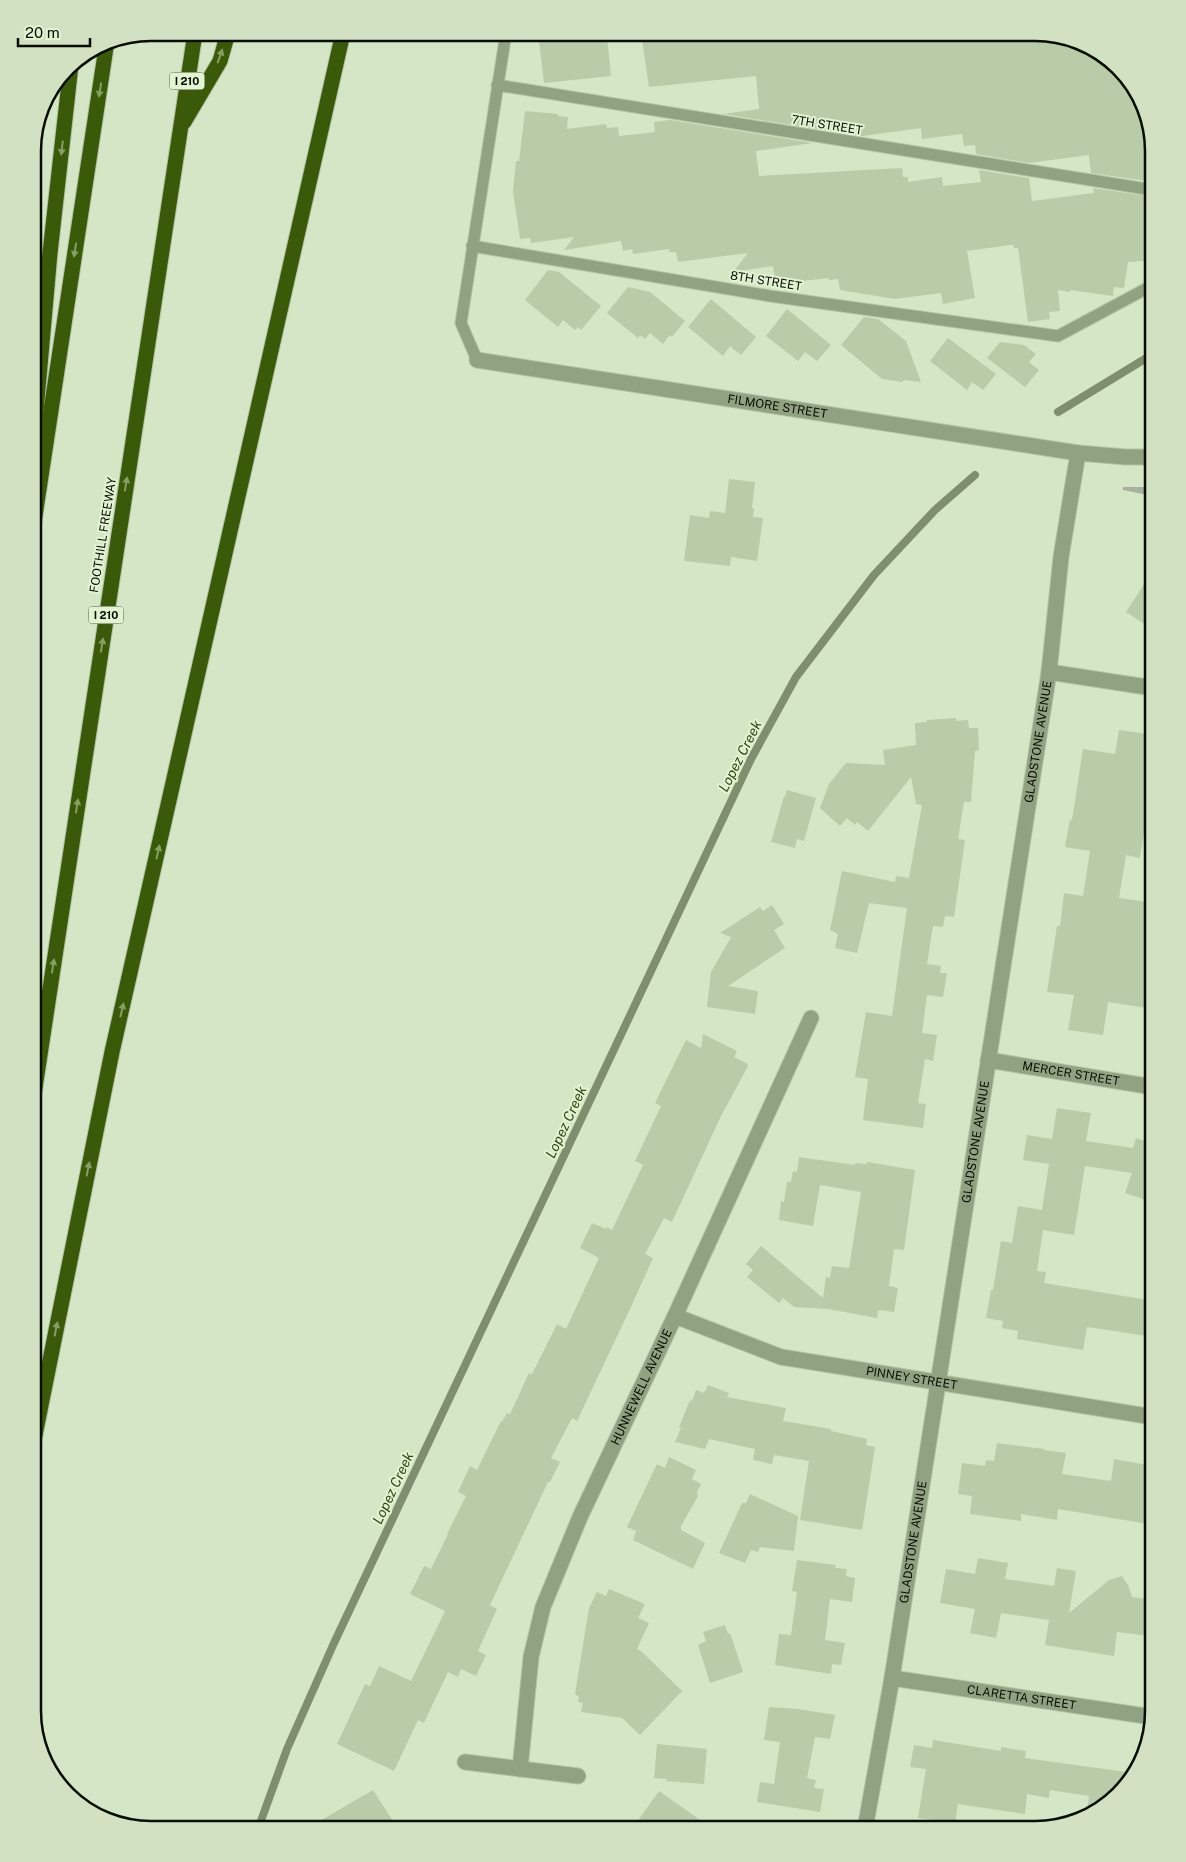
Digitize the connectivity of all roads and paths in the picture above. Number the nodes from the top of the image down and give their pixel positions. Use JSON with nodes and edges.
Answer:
{"nodes":[{"id":1,"x":194,"y":41,"type":"edge"},
{"id":2,"x":226,"y":41,"type":"edge"},
{"id":3,"x":341,"y":41,"type":"edge"},
{"id":4,"x":505,"y":41,"type":"edge"},
{"id":5,"x":105,"y":52,"type":"edge"},
{"id":6,"x":69,"y":79,"type":"edge"},
{"id":7,"x":497,"y":85,"type":"junction"},
{"id":8,"x":180,"y":130,"type":"junction"},
{"id":9,"x":1145,"y":189,"type":"edge"},
{"id":10,"x":472,"y":246,"type":"junction"},
{"id":11,"x":1145,"y":290,"type":"edge"},
{"id":12,"x":41,"y":355,"type":"edge"},
{"id":13,"x":477,"y":360,"type":"joint"},
{"id":14,"x":1078,"y":453,"type":"junction"},
{"id":15,"x":1145,"y":457,"type":"edge"},
{"id":16,"x":41,"y":476,"type":"edge"},
{"id":17,"x":1048,"y":672,"type":"junction"},
{"id":18,"x":1145,"y":687,"type":"edge"},
{"id":19,"x":810,"y":1018,"type":"dead end"},
{"id":20,"x":41,"y":1048,"type":"edge"},
{"id":21,"x":988,"y":1060,"type":"junction"},
{"id":22,"x":1145,"y":1086,"type":"edge"},
{"id":23,"x":675,"y":1316,"type":"junction"},
{"id":24,"x":938,"y":1383,"type":"junction"},
{"id":25,"x":41,"y":1401,"type":"edge"},
{"id":26,"x":1145,"y":1416,"type":"edge"},
{"id":27,"x":892,"y":1678,"type":"junction"},
{"id":28,"x":1145,"y":1716,"type":"edge"},
{"id":29,"x":465,"y":1762,"type":"dead end"},
{"id":30,"x":520,"y":1769,"type":"junction"},
{"id":31,"x":578,"y":1776,"type":"dead end"},
{"id":32,"x":867,"y":1821,"type":"edge"}],
"edges":[{"from":1,"to":8,"type":"highway","name":"FOOTHILL FREEWAY","number":"I 210"},
{"from":8,"to":2,"type":"highway","one_way":true},
{"from":25,"to":3,"type":"highway","one_way":true},
{"from":4,"to":7,"type":"lane"},
{"from":5,"to":16,"type":"highway","one_way":true},
{"from":6,"to":12,"type":"highway","one_way":true},
{"from":7,"to":9,"type":"lane","name":"7TH STREET"},
{"from":7,"to":10,"type":"lane"},
{"from":20,"to":8,"type":"highway","name":"FOOTHILL FREEWAY","number":"I 210","one_way":true},
{"from":10,"to":11,"type":"lane","name":"8TH STREET"},
{"from":10,"to":13,"type":"lane"},
{"from":13,"to":14,"type":"street","name":"FILMORE STREET"},
{"from":14,"to":15,"type":"street","name":"FILMORE STREET"},
{"from":14,"to":17,"type":"street","name":"GLADSTONE AVENUE"},
{"from":17,"to":18,"type":"street"},
{"from":17,"to":21,"type":"street","name":"GLADSTONE AVENUE"},
{"from":19,"to":23,"type":"street","name":"HUNNEWELL AVENUE"},
{"from":21,"to":22,"type":"street","name":"MERCER STREET"},
{"from":21,"to":24,"type":"street","name":"GLADSTONE AVENUE"},
{"from":23,"to":24,"type":"street","name":"PINNEY STREET"},
{"from":23,"to":30,"type":"street","name":"HUNNEWELL AVENUE"},
{"from":24,"to":26,"type":"street","name":"PINNEY STREET"},
{"from":24,"to":27,"type":"street","name":"GLADSTONE AVENUE"},
{"from":27,"to":28,"type":"street","name":"CLARETTA STREET"},
{"from":27,"to":32,"type":"street","name":"GLADSTONE AVENUE"},
{"from":29,"to":30,"type":"street"},
{"from":30,"to":31,"type":"street"}]}
